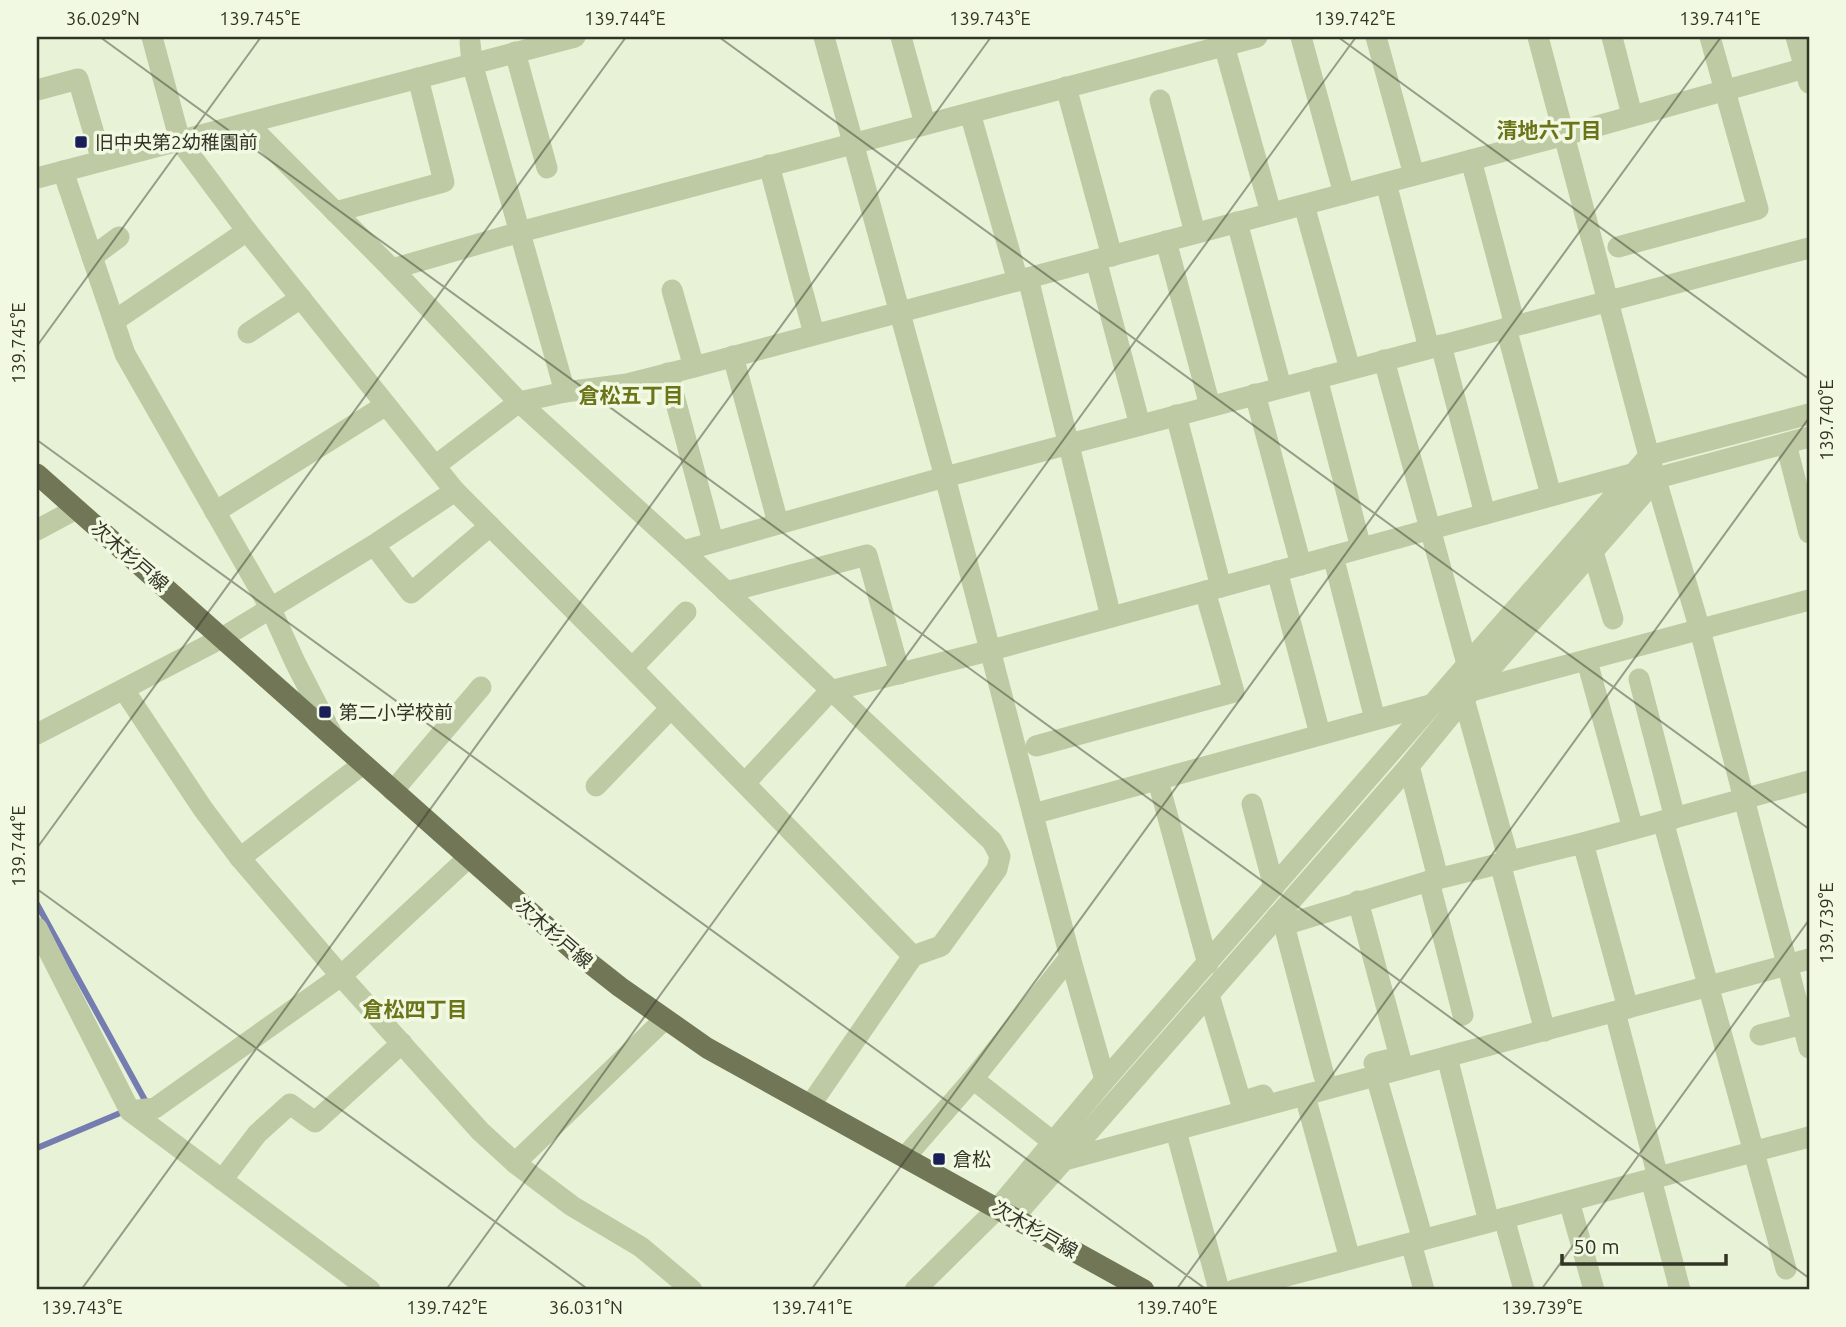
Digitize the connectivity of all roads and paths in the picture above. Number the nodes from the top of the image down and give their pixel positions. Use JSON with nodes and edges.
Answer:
{"nodes":[{"id":1,"x":152,"y":37,"type":"edge"},
{"id":2,"x":575,"y":37,"type":"edge"},
{"id":3,"x":824,"y":37,"type":"edge"},
{"id":4,"x":901,"y":37,"type":"edge"},
{"id":5,"x":1257,"y":37,"type":"edge"},
{"id":6,"x":1301,"y":37,"type":"edge"},
{"id":7,"x":1376,"y":37,"type":"edge"},
{"id":8,"x":1538,"y":37,"type":"edge"},
{"id":9,"x":1612,"y":37,"type":"edge"},
{"id":10,"x":1710,"y":37,"type":"edge"},
{"id":11,"x":1796,"y":37,"type":"edge"},
{"id":12,"x":1209,"y":44,"type":"edge"},
{"id":13,"x":514,"y":52,"type":"junction"},
{"id":14,"x":471,"y":53,"type":"junction"},
{"id":15,"x":1808,"y":73,"type":"edge"},
{"id":16,"x":418,"y":78,"type":"junction"},
{"id":17,"x":1066,"y":87,"type":"junction"},
{"id":18,"x":37,"y":90,"type":"edge"},
{"id":19,"x":1725,"y":91,"type":"junction"},
{"id":20,"x":1160,"y":100,"type":"dead end"},
{"id":21,"x":970,"y":113,"type":"junction"},
{"id":22,"x":1632,"y":115,"type":"junction"},
{"id":23,"x":248,"y":124,"type":"junction"},
{"id":24,"x":925,"y":124,"type":"junction"},
{"id":25,"x":1565,"y":135,"type":"junction"},
{"id":26,"x":180,"y":141,"type":"junction"},
{"id":27,"x":854,"y":143,"type":"junction"},
{"id":28,"x":1471,"y":160,"type":"junction"},
{"id":29,"x":102,"y":161,"type":"junction"},
{"id":30,"x":769,"y":165,"type":"junction"},
{"id":31,"x":547,"y":168,"type":"dead end"},
{"id":32,"x":63,"y":171,"type":"junction"},
{"id":33,"x":1414,"y":175,"type":"junction"},
{"id":34,"x":37,"y":178,"type":"edge"},
{"id":35,"x":1386,"y":183,"type":"junction"},
{"id":36,"x":1343,"y":194,"type":"junction"},
{"id":37,"x":1304,"y":205,"type":"junction"},
{"id":38,"x":335,"y":212,"type":"junction"},
{"id":39,"x":1271,"y":213,"type":"junction"},
{"id":40,"x":1237,"y":222,"type":"junction"},
{"id":41,"x":247,"y":231,"type":"junction"},
{"id":42,"x":520,"y":232,"type":"junction"},
{"id":43,"x":1195,"y":233,"type":"junction"},
{"id":44,"x":119,"y":237,"type":"dead end"},
{"id":45,"x":1166,"y":241,"type":"junction"},
{"id":46,"x":1618,"y":247,"type":"dead end"},
{"id":47,"x":1809,"y":248,"type":"edge"},
{"id":48,"x":92,"y":257,"type":"junction"},
{"id":49,"x":1104,"y":258,"type":"junction"},
{"id":50,"x":392,"y":269,"type":"junction"},
{"id":51,"x":1023,"y":279,"type":"junction"},
{"id":52,"x":672,"y":290,"type":"dead end"},
{"id":53,"x":301,"y":298,"type":"junction"},
{"id":54,"x":1607,"y":301,"type":"junction"},
{"id":55,"x":900,"y":312,"type":"junction"},
{"id":56,"x":114,"y":321,"type":"junction"},
{"id":57,"x":1511,"y":327,"type":"junction"},
{"id":58,"x":248,"y":333,"type":"dead end"},
{"id":59,"x":814,"y":334,"type":"junction"},
{"id":60,"x":1435,"y":346,"type":"junction"},
{"id":61,"x":733,"y":356,"type":"junction"},
{"id":62,"x":1384,"y":360,"type":"junction"},
{"id":63,"x":694,"y":367,"type":"junction"},
{"id":64,"x":1350,"y":369,"type":"junction"},
{"id":65,"x":668,"y":373,"type":"junction"},
{"id":66,"x":1317,"y":378,"type":"junction"},
{"id":67,"x":1282,"y":387,"type":"junction"},
{"id":68,"x":565,"y":392,"type":"junction"},
{"id":69,"x":1255,"y":394,"type":"junction"},
{"id":70,"x":519,"y":402,"type":"junction"},
{"id":71,"x":386,"y":405,"type":"junction"},
{"id":72,"x":1210,"y":406,"type":"junction"},
{"id":73,"x":1809,"y":414,"type":"edge"},
{"id":74,"x":1176,"y":415,"type":"junction"},
{"id":75,"x":1140,"y":425,"type":"junction"},
{"id":76,"x":1809,"y":437,"type":"edge"},
{"id":77,"x":1786,"y":443,"type":"junction"},
{"id":78,"x":1068,"y":444,"type":"junction"},
{"id":79,"x":1649,"y":456,"type":"junction"},
{"id":80,"x":435,"y":466,"type":"junction"},
{"id":81,"x":37,"y":474,"type":"edge"},
{"id":82,"x":1631,"y":474,"type":"junction"},
{"id":83,"x":945,"y":477,"type":"junction"},
{"id":84,"x":1657,"y":478,"type":"junction"},
{"id":85,"x":455,"y":491,"type":"junction"},
{"id":86,"x":1550,"y":495,"type":"junction"},
{"id":87,"x":76,"y":509,"type":"junction"},
{"id":88,"x":215,"y":512,"type":"junction"},
{"id":89,"x":1485,"y":514,"type":"junction"},
{"id":90,"x":778,"y":523,"type":"junction"},
{"id":91,"x":490,"y":526,"type":"junction"},
{"id":92,"x":1429,"y":529,"type":"junction"},
{"id":93,"x":37,"y":530,"type":"edge"},
{"id":94,"x":1809,"y":533,"type":"edge"},
{"id":95,"x":713,"y":541,"type":"junction"},
{"id":96,"x":374,"y":545,"type":"junction"},
{"id":97,"x":1361,"y":548,"type":"junction"},
{"id":98,"x":683,"y":551,"type":"junction"},
{"id":99,"x":1593,"y":552,"type":"junction"},
{"id":100,"x":1333,"y":556,"type":"junction"},
{"id":101,"x":1301,"y":565,"type":"junction"},
{"id":102,"x":1277,"y":571,"type":"junction"},
{"id":103,"x":1213,"y":589,"type":"junction"},
{"id":104,"x":726,"y":592,"type":"junction"},
{"id":105,"x":1809,"y":600,"type":"edge"},
{"id":106,"x":271,"y":609,"type":"junction"},
{"id":107,"x":686,"y":612,"type":"dead end"},
{"id":108,"x":1111,"y":617,"type":"junction"},
{"id":109,"x":1613,"y":620,"type":"dead end"},
{"id":110,"x":1700,"y":630,"type":"junction"},
{"id":111,"x":222,"y":638,"type":"junction"},
{"id":112,"x":992,"y":650,"type":"junction"},
{"id":113,"x":1587,"y":662,"type":"junction"},
{"id":114,"x":1467,"y":664,"type":"junction"},
{"id":115,"x":632,"y":668,"type":"junction"},
{"id":116,"x":900,"y":674,"type":"junction"},
{"id":117,"x":1639,"y":679,"type":"dead end"},
{"id":118,"x":481,"y":687,"type":"dead end"},
{"id":119,"x":124,"y":690,"type":"junction"},
{"id":120,"x":830,"y":691,"type":"junction"},
{"id":121,"x":1467,"y":695,"type":"junction"},
{"id":122,"x":1433,"y":704,"type":"junction"},
{"id":123,"x":671,"y":708,"type":"junction"},
{"id":124,"x":1375,"y":719,"type":"junction"},
{"id":125,"x":37,"y":734,"type":"edge"},
{"id":126,"x":1320,"y":734,"type":"junction"},
{"id":127,"x":334,"y":738,"type":"junction"},
{"id":128,"x":1036,"y":746,"type":"dead end"},
{"id":129,"x":363,"y":764,"type":"junction"},
{"id":130,"x":1409,"y":766,"type":"junction"},
{"id":131,"x":1158,"y":781,"type":"junction"},
{"id":132,"x":1809,"y":781,"type":"edge"},
{"id":133,"x":745,"y":783,"type":"junction"},
{"id":134,"x":596,"y":786,"type":"dead end"},
{"id":135,"x":393,"y":791,"type":"junction"},
{"id":136,"x":1743,"y":799,"type":"junction"},
{"id":137,"x":1252,"y":804,"type":"dead end"},
{"id":138,"x":1033,"y":814,"type":"junction"},
{"id":139,"x":1669,"y":819,"type":"junction"},
{"id":140,"x":1633,"y":829,"type":"junction"},
{"id":141,"x":1583,"y":843,"type":"junction"},
{"id":142,"x":240,"y":858,"type":"junction"},
{"id":143,"x":468,"y":858,"type":"junction"},
{"id":144,"x":1504,"y":862,"type":"junction"},
{"id":145,"x":1434,"y":879,"type":"junction"},
{"id":146,"x":1274,"y":887,"type":"junction"},
{"id":147,"x":1358,"y":901,"type":"junction"},
{"id":148,"x":1281,"y":920,"type":"junction"},
{"id":149,"x":37,"y":928,"type":"edge"},
{"id":150,"x":913,"y":956,"type":"junction"},
{"id":151,"x":1070,"y":957,"type":"junction"},
{"id":152,"x":1809,"y":959,"type":"edge"},
{"id":153,"x":1208,"y":964,"type":"junction"},
{"id":154,"x":1787,"y":965,"type":"junction"},
{"id":155,"x":341,"y":976,"type":"junction"},
{"id":156,"x":1708,"y":986,"type":"junction"},
{"id":157,"x":1209,"y":995,"type":"junction"},
{"id":158,"x":1622,"y":1010,"type":"junction"},
{"id":159,"x":1463,"y":1015,"type":"dead end"},
{"id":160,"x":665,"y":1019,"type":"junction"},
{"id":161,"x":1803,"y":1024,"type":"junction"},
{"id":162,"x":1545,"y":1031,"type":"junction"},
{"id":163,"x":1760,"y":1035,"type":"dead end"},
{"id":164,"x":402,"y":1043,"type":"junction"},
{"id":165,"x":1809,"y":1048,"type":"edge"},
{"id":166,"x":1447,"y":1057,"type":"junction"},
{"id":167,"x":1324,"y":1076,"type":"junction"},
{"id":168,"x":1376,"y":1076,"type":"junction"},
{"id":169,"x":973,"y":1079,"type":"junction"},
{"id":170,"x":1105,"y":1080,"type":"junction"},
{"id":171,"x":1305,"y":1096,"type":"junction"},
{"id":172,"x":811,"y":1104,"type":"junction"},
{"id":173,"x":130,"y":1111,"type":"junction"},
{"id":174,"x":1176,"y":1131,"type":"junction"},
{"id":175,"x":1809,"y":1138,"type":"edge"},
{"id":176,"x":1053,"y":1142,"type":"junction"},
{"id":177,"x":1756,"y":1152,"type":"junction"},
{"id":178,"x":906,"y":1156,"type":"junction"},
{"id":179,"x":1068,"y":1159,"type":"junction"},
{"id":180,"x":515,"y":1163,"type":"junction"},
{"id":181,"x":1654,"y":1178,"type":"junction"},
{"id":182,"x":222,"y":1180,"type":"junction"},
{"id":183,"x":1569,"y":1201,"type":"junction"},
{"id":184,"x":1006,"y":1212,"type":"junction"},
{"id":185,"x":1496,"y":1220,"type":"junction"},
{"id":186,"x":1417,"y":1241,"type":"junction"},
{"id":187,"x":1350,"y":1259,"type":"junction"},
{"id":188,"x":1786,"y":1269,"type":"dead end"},
{"id":189,"x":370,"y":1290,"type":"edge"},
{"id":190,"x":692,"y":1290,"type":"edge"},
{"id":191,"x":915,"y":1290,"type":"edge"},
{"id":192,"x":1144,"y":1290,"type":"edge"},
{"id":193,"x":1219,"y":1290,"type":"edge"},
{"id":194,"x":1234,"y":1290,"type":"edge"},
{"id":195,"x":1424,"y":1290,"type":"edge"},
{"id":196,"x":1524,"y":1290,"type":"edge"},
{"id":197,"x":1594,"y":1290,"type":"edge"},
{"id":198,"x":1680,"y":1290,"type":"edge"}],
"edges":[{"from":1,"to":26,"type":"street"},
{"from":2,"to":13,"type":"street"},
{"from":3,"to":27,"type":"street"},
{"from":4,"to":24,"type":"street"},
{"from":5,"to":12,"type":"street"},
{"from":6,"to":36,"type":"street"},
{"from":7,"to":33,"type":"street"},
{"from":8,"to":25,"type":"street"},
{"from":9,"to":22,"type":"street"},
{"from":10,"to":19,"type":"street"},
{"from":11,"to":15,"type":"street"},
{"from":12,"to":17,"type":"street"},
{"from":12,"to":39,"type":"street"},
{"from":13,"to":14,"type":"street"},
{"from":13,"to":31,"type":"street"},
{"from":14,"to":16,"type":"street"},
{"from":14,"to":42,"type":"street"},
{"from":15,"to":19,"type":"street"},
{"from":16,"to":23,"type":"street"},
{"from":16,"to":38,"type":"street"},
{"from":17,"to":21,"type":"street"},
{"from":17,"to":49,"type":"street"},
{"from":18,"to":29,"type":"street"},
{"from":19,"to":22,"type":"street"},
{"from":19,"to":46,"type":"street"},
{"from":20,"to":43,"type":"street"},
{"from":21,"to":24,"type":"street"},
{"from":21,"to":51,"type":"street"},
{"from":22,"to":25,"type":"street"},
{"from":23,"to":26,"type":"street"},
{"from":23,"to":38,"type":"street"},
{"from":24,"to":27,"type":"street"},
{"from":25,"to":28,"type":"street"},
{"from":25,"to":54,"type":"street"},
{"from":26,"to":29,"type":"street"},
{"from":26,"to":41,"type":"street"},
{"from":27,"to":30,"type":"street"},
{"from":27,"to":55,"type":"street"},
{"from":28,"to":33,"type":"street"},
{"from":28,"to":57,"type":"street"},
{"from":29,"to":32,"type":"street"},
{"from":30,"to":42,"type":"street"},
{"from":30,"to":59,"type":"street"},
{"from":32,"to":34,"type":"street"},
{"from":32,"to":48,"type":"street"},
{"from":33,"to":35,"type":"street"},
{"from":35,"to":36,"type":"street"},
{"from":35,"to":60,"type":"street"},
{"from":36,"to":37,"type":"street"},
{"from":37,"to":39,"type":"street"},
{"from":37,"to":64,"type":"street"},
{"from":38,"to":50,"type":"street"},
{"from":39,"to":40,"type":"street"},
{"from":40,"to":43,"type":"street"},
{"from":40,"to":67,"type":"street"},
{"from":41,"to":53,"type":"street"},
{"from":41,"to":56,"type":"street"},
{"from":42,"to":50,"type":"street"},
{"from":42,"to":68,"type":"street"},
{"from":43,"to":45,"type":"street"},
{"from":44,"to":48,"type":"street"},
{"from":45,"to":49,"type":"street"},
{"from":45,"to":72,"type":"street"},
{"from":47,"to":54,"type":"street"},
{"from":48,"to":56,"type":"street"},
{"from":49,"to":51,"type":"street"},
{"from":49,"to":75,"type":"street"},
{"from":50,"to":70,"type":"street"},
{"from":51,"to":55,"type":"street"},
{"from":51,"to":78,"type":"street"},
{"from":52,"to":63,"type":"street"},
{"from":53,"to":58,"type":"street"},
{"from":53,"to":71,"type":"street"},
{"from":54,"to":57,"type":"street"},
{"from":54,"to":79,"type":"street"},
{"from":55,"to":59,"type":"street"},
{"from":55,"to":83,"type":"street"},
{"from":56,"to":88,"type":"street"},
{"from":57,"to":60,"type":"street"},
{"from":57,"to":86,"type":"street"},
{"from":59,"to":61,"type":"street"},
{"from":60,"to":62,"type":"street"},
{"from":60,"to":89,"type":"street"},
{"from":61,"to":63,"type":"street"},
{"from":61,"to":90,"type":"street"},
{"from":62,"to":64,"type":"street"},
{"from":62,"to":92,"type":"street"},
{"from":63,"to":65,"type":"street"},
{"from":64,"to":66,"type":"street"},
{"from":65,"to":68,"type":"street"},
{"from":65,"to":95,"type":"street"},
{"from":66,"to":67,"type":"street"},
{"from":66,"to":97,"type":"street"},
{"from":67,"to":69,"type":"street"},
{"from":68,"to":70,"type":"street"},
{"from":69,"to":72,"type":"street"},
{"from":69,"to":101,"type":"street"},
{"from":70,"to":80,"type":"street"},
{"from":70,"to":98,"type":"street"},
{"from":71,"to":80,"type":"street"},
{"from":71,"to":88,"type":"street"},
{"from":72,"to":74,"type":"street"},
{"from":73,"to":79,"type":"street"},
{"from":74,"to":75,"type":"street"},
{"from":74,"to":103,"type":"street"},
{"from":75,"to":78,"type":"street"},
{"from":76,"to":77,"type":"street"},
{"from":77,"to":84,"type":"street"},
{"from":77,"to":94,"type":"street"},
{"from":78,"to":83,"type":"street"},
{"from":78,"to":108,"type":"street"},
{"from":79,"to":82,"type":"street"},
{"from":79,"to":84,"type":"street"},
{"from":80,"to":85,"type":"street"},
{"from":81,"to":87,"type":"main road","name":"次木杉戸線"},
{"from":82,"to":86,"type":"street"},
{"from":82,"to":114,"type":"street"},
{"from":83,"to":90,"type":"street"},
{"from":83,"to":112,"type":"street"},
{"from":84,"to":99,"type":"street"},
{"from":84,"to":110,"type":"street"},
{"from":85,"to":91,"type":"street"},
{"from":85,"to":96,"type":"street"},
{"from":86,"to":89,"type":"street"},
{"from":87,"to":93,"type":"street"},
{"from":87,"to":111,"type":"main road","name":"次木杉戸線"},
{"from":88,"to":106,"type":"street"},
{"from":89,"to":92,"type":"street"},
{"from":90,"to":95,"type":"street"},
{"from":91,"to":96,"type":"street"},
{"from":91,"to":115,"type":"street"},
{"from":92,"to":97,"type":"street"},
{"from":92,"to":114,"type":"street"},
{"from":95,"to":98,"type":"street"},
{"from":96,"to":106,"type":"street"},
{"from":97,"to":100,"type":"street"},
{"from":98,"to":104,"type":"street"},
{"from":99,"to":109,"type":"street"},
{"from":99,"to":121,"type":"street"},
{"from":100,"to":101,"type":"street"},
{"from":100,"to":124,"type":"street"},
{"from":101,"to":102,"type":"street"},
{"from":102,"to":103,"type":"street"},
{"from":102,"to":126,"type":"street"},
{"from":103,"to":108,"type":"street"},
{"from":103,"to":128,"type":"street"},
{"from":104,"to":116,"type":"street"},
{"from":104,"to":120,"type":"street"},
{"from":105,"to":110,"type":"street"},
{"from":106,"to":111,"type":"street"},
{"from":106,"to":127,"type":"street"},
{"from":107,"to":115,"type":"street"},
{"from":108,"to":112,"type":"street"},
{"from":110,"to":113,"type":"street"},
{"from":110,"to":136,"type":"street"},
{"from":111,"to":119,"type":"street"},
{"from":111,"to":127,"type":"main road","name":"次木杉戸線"},
{"from":112,"to":116,"type":"street"},
{"from":112,"to":138,"type":"street"},
{"from":113,"to":121,"type":"street"},
{"from":113,"to":140,"type":"street"},
{"from":114,"to":122,"type":"street"},
{"from":115,"to":123,"type":"street"},
{"from":116,"to":120,"type":"street"},
{"from":117,"to":139,"type":"street"},
{"from":118,"to":135,"type":"street"},
{"from":119,"to":125,"type":"street"},
{"from":119,"to":142,"type":"street"},
{"from":120,"to":133,"type":"street"},
{"from":120,"to":150,"type":"street"},
{"from":121,"to":130,"type":"street"},
{"from":121,"to":144,"type":"street"},
{"from":122,"to":124,"type":"street"},
{"from":122,"to":146,"type":"street"},
{"from":123,"to":133,"type":"street"},
{"from":123,"to":134,"type":"street"},
{"from":124,"to":126,"type":"street"},
{"from":126,"to":131,"type":"street"},
{"from":127,"to":129,"type":"main road","name":"次木杉戸線"},
{"from":129,"to":135,"type":"main road","name":"次木杉戸線"},
{"from":129,"to":142,"type":"street"},
{"from":130,"to":145,"type":"street"},
{"from":130,"to":148,"type":"street"},
{"from":131,"to":138,"type":"street"},
{"from":131,"to":153,"type":"street"},
{"from":132,"to":136,"type":"street"},
{"from":133,"to":150,"type":"street"},
{"from":135,"to":143,"type":"main road","name":"次木杉戸線"},
{"from":136,"to":139,"type":"street"},
{"from":136,"to":154,"type":"street"},
{"from":137,"to":146,"type":"street"},
{"from":138,"to":151,"type":"street"},
{"from":139,"to":140,"type":"street"},
{"from":139,"to":156,"type":"street"},
{"from":140,"to":141,"type":"street"},
{"from":141,"to":144,"type":"street"},
{"from":141,"to":158,"type":"street"},
{"from":142,"to":155,"type":"street"},
{"from":143,"to":155,"type":"street"},
{"from":143,"to":160,"type":"main road","name":"次木杉戸線"},
{"from":144,"to":145,"type":"street"},
{"from":144,"to":162,"type":"street"},
{"from":145,"to":147,"type":"street"},
{"from":145,"to":159,"type":"street"},
{"from":146,"to":153,"type":"street"},
{"from":147,"to":148,"type":"street"},
{"from":147,"to":167,"type":"street"},
{"from":148,"to":157,"type":"street"},
{"from":148,"to":167,"type":"street"},
{"from":149,"to":173,"type":"street"},
{"from":150,"to":172,"type":"street"},
{"from":151,"to":169,"type":"street"},
{"from":151,"to":170,"type":"street"},
{"from":152,"to":154,"type":"street"},
{"from":153,"to":170,"type":"street"},
{"from":154,"to":156,"type":"street"},
{"from":154,"to":161,"type":"street"},
{"from":155,"to":164,"type":"street"},
{"from":155,"to":173,"type":"street"},
{"from":156,"to":158,"type":"street"},
{"from":156,"to":177,"type":"street"},
{"from":157,"to":167,"type":"street"},
{"from":157,"to":179,"type":"street"},
{"from":158,"to":162,"type":"street"},
{"from":158,"to":181,"type":"street"},
{"from":160,"to":172,"type":"main road","name":"次木杉戸線"},
{"from":160,"to":180,"type":"street"},
{"from":161,"to":163,"type":"street"},
{"from":161,"to":165,"type":"street"},
{"from":162,"to":166,"type":"street"},
{"from":164,"to":180,"type":"street"},
{"from":164,"to":182,"type":"street"},
{"from":166,"to":168,"type":"street"},
{"from":166,"to":185,"type":"street"},
{"from":168,"to":171,"type":"street"},
{"from":168,"to":186,"type":"street"},
{"from":169,"to":176,"type":"street"},
{"from":169,"to":178,"type":"street"},
{"from":170,"to":176,"type":"street"},
{"from":171,"to":174,"type":"street"},
{"from":171,"to":187,"type":"street"},
{"from":172,"to":178,"type":"main road","name":"次木杉戸線"},
{"from":173,"to":182,"type":"street"},
{"from":174,"to":179,"type":"street"},
{"from":174,"to":193,"type":"street"},
{"from":175,"to":177,"type":"street"},
{"from":176,"to":184,"type":"street"},
{"from":177,"to":181,"type":"street"},
{"from":177,"to":188,"type":"street"},
{"from":178,"to":184,"type":"main road","name":"次木杉戸線"},
{"from":179,"to":184,"type":"street"},
{"from":180,"to":190,"type":"street"},
{"from":181,"to":183,"type":"street"},
{"from":181,"to":198,"type":"street"},
{"from":182,"to":189,"type":"street"},
{"from":183,"to":185,"type":"street"},
{"from":183,"to":197,"type":"street"},
{"from":184,"to":191,"type":"street"},
{"from":184,"to":192,"type":"main road","name":"次木杉戸線"},
{"from":185,"to":186,"type":"street"},
{"from":185,"to":196,"type":"street"},
{"from":186,"to":187,"type":"street"},
{"from":186,"to":195,"type":"street"},
{"from":187,"to":194,"type":"street"}]}
